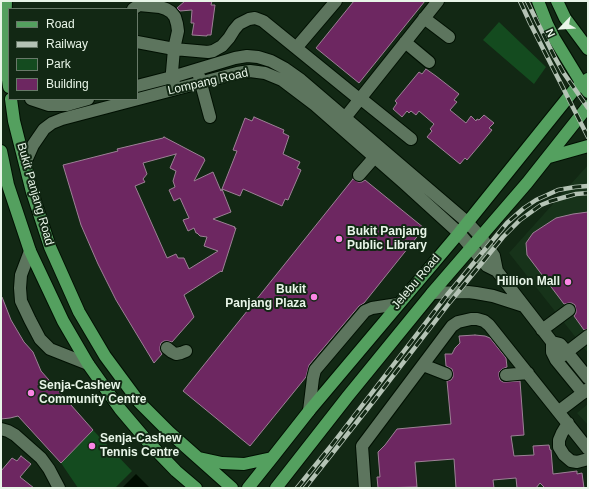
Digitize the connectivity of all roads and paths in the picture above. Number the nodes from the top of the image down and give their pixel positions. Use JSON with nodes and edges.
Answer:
{"nodes":[{"id":1,"x":6,"y":1,"type":"edge"},
{"id":2,"x":336,"y":1,"type":"edge"},
{"id":3,"x":438,"y":1,"type":"edge"},
{"id":4,"x":538,"y":1,"type":"edge"},
{"id":5,"x":557,"y":1,"type":"edge"},
{"id":6,"x":134,"y":8,"type":"edge"},
{"id":7,"x":424,"y":18,"type":"junction"},
{"id":8,"x":449,"y":37,"type":"dead end"},
{"id":9,"x":138,"y":42,"type":"edge"},
{"id":10,"x":405,"y":42,"type":"junction"},
{"id":11,"x":296,"y":48,"type":"junction"},
{"id":12,"x":174,"y":49,"type":"junction"},
{"id":13,"x":588,"y":49,"type":"edge"},
{"id":14,"x":429,"y":62,"type":"dead end"},
{"id":15,"x":198,"y":69,"type":"junction"},
{"id":16,"x":8,"y":74,"type":"edge"},
{"id":17,"x":172,"y":77,"type":"junction"},
{"id":18,"x":201,"y":83,"type":"junction"},
{"id":19,"x":586,"y":85,"type":"edge"},
{"id":20,"x":138,"y":86,"type":"edge"},
{"id":21,"x":175,"y":90,"type":"junction"},
{"id":22,"x":360,"y":98,"type":"junction"},
{"id":23,"x":138,"y":99,"type":"edge"},
{"id":24,"x":11,"y":100,"type":"edge"},
{"id":25,"x":34,"y":100,"type":"edge"},
{"id":26,"x":84,"y":100,"type":"edge"},
{"id":27,"x":136,"y":100,"type":"edge"},
{"id":28,"x":588,"y":106,"type":"edge"},
{"id":29,"x":210,"y":117,"type":"dead end"},
{"id":30,"x":342,"y":122,"type":"junction"},
{"id":31,"x":411,"y":139,"type":"dead end"},
{"id":32,"x":588,"y":146,"type":"edge"},
{"id":33,"x":1,"y":151,"type":"edge"},
{"id":34,"x":378,"y":153,"type":"junction"},
{"id":35,"x":549,"y":157,"type":"junction"},
{"id":36,"x":25,"y":163,"type":"junction"},
{"id":37,"x":360,"y":175,"type":"dead end"},
{"id":38,"x":467,"y":222,"type":"junction"},
{"id":39,"x":459,"y":233,"type":"junction"},
{"id":40,"x":481,"y":237,"type":"junction"},
{"id":41,"x":472,"y":248,"type":"junction"},
{"id":42,"x":30,"y":251,"type":"junction"},
{"id":43,"x":497,"y":271,"type":"junction"},
{"id":44,"x":432,"y":293,"type":"junction"},
{"id":45,"x":398,"y":304,"type":"junction"},
{"id":46,"x":524,"y":306,"type":"junction"},
{"id":47,"x":569,"y":310,"type":"dead end"},
{"id":48,"x":542,"y":330,"type":"junction"},
{"id":49,"x":588,"y":336,"type":"edge"},
{"id":50,"x":552,"y":342,"type":"junction"},
{"id":51,"x":168,"y":348,"type":"dead end"},
{"id":52,"x":186,"y":351,"type":"dead end"},
{"id":53,"x":567,"y":352,"type":"junction"},
{"id":54,"x":556,"y":360,"type":"junction"},
{"id":55,"x":88,"y":364,"type":"junction"},
{"id":56,"x":423,"y":364,"type":"junction"},
{"id":57,"x":528,"y":373,"type":"junction"},
{"id":58,"x":446,"y":374,"type":"dead end"},
{"id":59,"x":506,"y":375,"type":"dead end"},
{"id":60,"x":588,"y":378,"type":"edge"},
{"id":61,"x":585,"y":391,"type":"edge"},
{"id":62,"x":309,"y":410,"type":"junction"},
{"id":63,"x":559,"y":412,"type":"junction"},
{"id":64,"x":568,"y":423,"type":"junction"},
{"id":65,"x":1,"y":429,"type":"edge"},
{"id":66,"x":588,"y":448,"type":"edge"},
{"id":67,"x":198,"y":458,"type":"junction"},
{"id":68,"x":272,"y":458,"type":"junction"},
{"id":69,"x":588,"y":459,"type":"edge"},
{"id":70,"x":176,"y":471,"type":"junction"},
{"id":71,"x":59,"y":488,"type":"edge"},
{"id":72,"x":184,"y":488,"type":"edge"},
{"id":73,"x":196,"y":488,"type":"edge"},
{"id":74,"x":232,"y":488,"type":"edge"},
{"id":75,"x":248,"y":488,"type":"edge"},
{"id":76,"x":276,"y":488,"type":"edge"},
{"id":77,"x":365,"y":488,"type":"edge"}],
"edges":[{"from":1,"to":16,"type":"main road"},
{"from":2,"to":11,"type":"street"},
{"from":3,"to":7,"type":"street"},
{"from":4,"to":19,"type":"main road"},
{"from":5,"to":13,"type":"main road"},
{"from":6,"to":12,"type":"street"},
{"from":7,"to":8,"type":"street"},
{"from":7,"to":10,"type":"street"},
{"from":9,"to":12,"type":"street"},
{"from":10,"to":14,"type":"street"},
{"from":10,"to":22,"type":"street"},
{"from":11,"to":12,"type":"street"},
{"from":11,"to":22,"type":"street"},
{"from":12,"to":17,"type":"street"},
{"from":15,"to":17,"type":"street","name":"Lompang Road"},
{"from":15,"to":18,"type":"street"},
{"from":15,"to":30,"type":"street","name":"Lompang Road"},
{"from":17,"to":20,"type":"street","name":"Lompang Road"},
{"from":17,"to":21,"type":"street"},
{"from":18,"to":21,"type":"street","name":"Lompang Road"},
{"from":18,"to":29,"type":"street"},
{"from":18,"to":30,"type":"street","name":"Lompang Road"},
{"from":19,"to":38,"type":"main road","name":"Jelebu Road"},
{"from":21,"to":23,"type":"street","name":"Lompang Road"},
{"from":22,"to":30,"type":"street"},
{"from":22,"to":31,"type":"street"},
{"from":24,"to":36,"type":"main road","name":"Bukit Panjang Road"},
{"from":25,"to":26,"type":"street"},
{"from":27,"to":36,"type":"street","name":"Lompang Road"},
{"from":28,"to":35,"type":"main road","name":"Jelebu Road"},
{"from":30,"to":34,"type":"street","name":"Lompang Road"},
{"from":32,"to":35,"type":"main road"},
{"from":33,"to":42,"type":"main road","name":"Bukit Panjang Road"},
{"from":34,"to":37,"type":"street"},
{"from":34,"to":38,"type":"street","name":"Lompang Road"},
{"from":34,"to":39,"type":"street","name":"Lompang Road"},
{"from":35,"to":40,"type":"main road","name":"Jelebu Road"},
{"from":36,"to":67,"type":"main road","name":"Bukit Panjang Road"},
{"from":38,"to":39,"type":"main road","name":"Jelebu Road"},
{"from":38,"to":40,"type":"street","name":"Lompang Road"},
{"from":39,"to":41,"type":"street","name":"Lompang Road"},
{"from":39,"to":45,"type":"main road","name":"Jelebu Road"},
{"from":40,"to":41,"type":"main road","name":"Jelebu Road"},
{"from":40,"to":43,"type":"street","name":"Lompang Road"},
{"from":41,"to":43,"type":"street"},
{"from":41,"to":44,"type":"main road","name":"Jelebu Road"},
{"from":42,"to":55,"type":"main road","name":"Bukit Panjang Road"},
{"from":42,"to":55,"type":"street","name":"Bukit Panjang Road"},
{"from":43,"to":46,"type":"street"},
{"from":44,"to":46,"type":"street"},
{"from":44,"to":76,"type":"main road","name":"Jelebu Road"},
{"from":45,"to":62,"type":"main road","name":"Jelebu Road"},
{"from":45,"to":62,"type":"street"},
{"from":46,"to":48,"type":"street"},
{"from":47,"to":48,"type":"street"},
{"from":48,"to":50,"type":"street"},
{"from":49,"to":53,"type":"street"},
{"from":50,"to":53,"type":"street"},
{"from":50,"to":54,"type":"street"},
{"from":51,"to":52,"type":"street"},
{"from":53,"to":54,"type":"street"},
{"from":53,"to":60,"type":"street"},
{"from":54,"to":61,"type":"street"},
{"from":55,"to":70,"type":"main road","name":"Bukit Panjang Road"},
{"from":56,"to":57,"type":"street"},
{"from":56,"to":58,"type":"street"},
{"from":56,"to":77,"type":"street"},
{"from":57,"to":59,"type":"street"},
{"from":57,"to":63,"type":"street"},
{"from":61,"to":63,"type":"street"},
{"from":62,"to":68,"type":"main road","name":"Jelebu Road"},
{"from":63,"to":64,"type":"street"},
{"from":64,"to":66,"type":"street"},
{"from":64,"to":69,"type":"street"},
{"from":65,"to":71,"type":"street"},
{"from":67,"to":68,"type":"main road"},
{"from":67,"to":74,"type":"main road","name":"Bukit Panjang Road"},
{"from":68,"to":75,"type":"main road","name":"Jelebu Road"},
{"from":70,"to":72,"type":"main road"},
{"from":70,"to":73,"type":"main road","name":"Bukit Panjang Road"}]}
